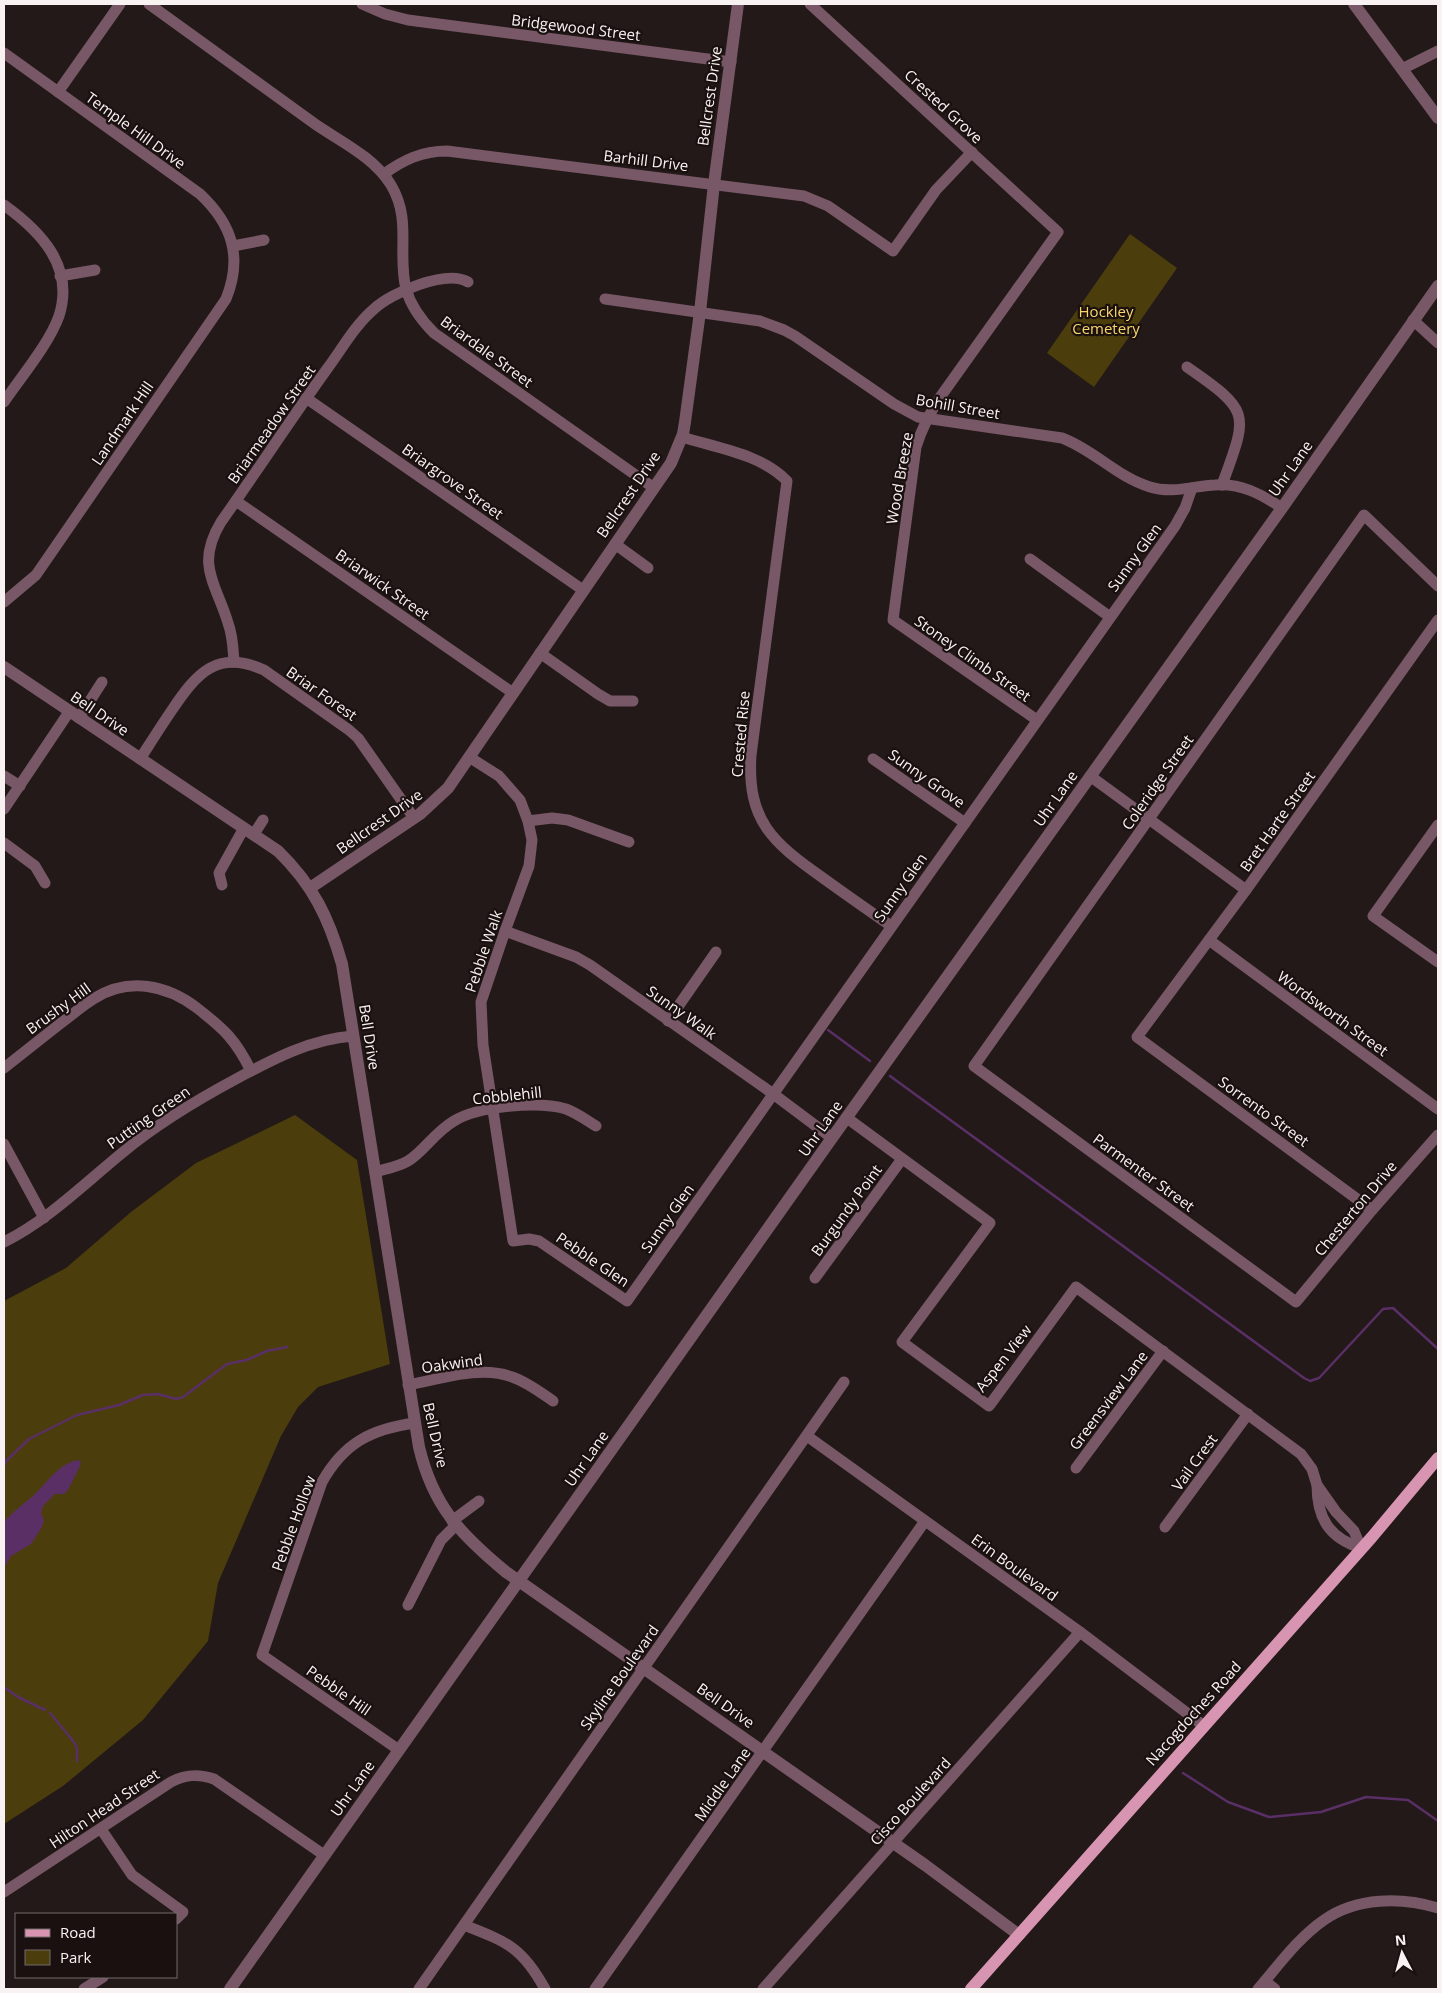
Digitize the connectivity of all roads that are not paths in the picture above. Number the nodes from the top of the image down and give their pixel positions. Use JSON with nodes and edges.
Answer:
{"nodes":[{"id":1,"x":120,"y":4,"type":"edge"},
{"id":2,"x":149,"y":4,"type":"edge"},
{"id":3,"x":362,"y":4,"type":"edge"},
{"id":4,"x":738,"y":4,"type":"edge"},
{"id":5,"x":810,"y":4,"type":"edge"},
{"id":6,"x":1354,"y":4,"type":"edge"},
{"id":7,"x":387,"y":9,"type":"edge"},
{"id":8,"x":1438,"y":51,"type":"edge"},
{"id":9,"x":4,"y":53,"type":"edge"},
{"id":10,"x":731,"y":62,"type":"junction"},
{"id":11,"x":1402,"y":69,"type":"junction"},
{"id":12,"x":58,"y":92,"type":"junction"},
{"id":13,"x":1438,"y":118,"type":"edge"},
{"id":14,"x":972,"y":152,"type":"junction"},
{"id":15,"x":384,"y":174,"type":"junction"},
{"id":16,"x":714,"y":184,"type":"junction"},
{"id":17,"x":4,"y":205,"type":"edge"},
{"id":18,"x":1058,"y":232,"type":"joint"},
{"id":19,"x":264,"y":240,"type":"dead end"},
{"id":20,"x":233,"y":246,"type":"junction"},
{"id":21,"x":95,"y":270,"type":"dead end"},
{"id":22,"x":60,"y":276,"type":"junction"},
{"id":23,"x":468,"y":282,"type":"dead end"},
{"id":24,"x":1438,"y":286,"type":"edge"},
{"id":25,"x":406,"y":290,"type":"junction"},
{"id":26,"x":606,"y":300,"type":"dead end"},
{"id":27,"x":700,"y":312,"type":"junction"},
{"id":28,"x":1413,"y":320,"type":"junction"},
{"id":29,"x":1438,"y":343,"type":"edge"},
{"id":30,"x":1187,"y":367,"type":"dead end"},
{"id":31,"x":306,"y":398,"type":"junction"},
{"id":32,"x":4,"y":402,"type":"edge"},
{"id":33,"x":927,"y":418,"type":"junction"},
{"id":34,"x":682,"y":437,"type":"junction"},
{"id":35,"x":1222,"y":485,"type":"junction"},
{"id":36,"x":654,"y":488,"type":"junction"},
{"id":37,"x":1192,"y":488,"type":"junction"},
{"id":38,"x":236,"y":501,"type":"junction"},
{"id":39,"x":1282,"y":508,"type":"junction"},
{"id":40,"x":615,"y":544,"type":"junction"},
{"id":41,"x":1030,"y":559,"type":"dead end"},
{"id":42,"x":648,"y":568,"type":"dead end"},
{"id":43,"x":1438,"y":586,"type":"edge"},
{"id":44,"x":583,"y":590,"type":"junction"},
{"id":45,"x":4,"y":602,"type":"edge"},
{"id":46,"x":1110,"y":617,"type":"junction"},
{"id":47,"x":893,"y":620,"type":"joint"},
{"id":48,"x":1438,"y":620,"type":"edge"},
{"id":49,"x":540,"y":653,"type":"junction"},
{"id":50,"x":234,"y":662,"type":"junction"},
{"id":51,"x":4,"y":667,"type":"edge"},
{"id":52,"x":102,"y":682,"type":"dead end"},
{"id":53,"x":513,"y":693,"type":"junction"},
{"id":54,"x":633,"y":701,"type":"dead end"},
{"id":55,"x":74,"y":715,"type":"junction"},
{"id":56,"x":1037,"y":720,"type":"junction"},
{"id":57,"x":469,"y":757,"type":"junction"},
{"id":58,"x":140,"y":759,"type":"junction"},
{"id":59,"x":873,"y":759,"type":"dead end"},
{"id":60,"x":4,"y":776,"type":"edge"},
{"id":61,"x":1090,"y":776,"type":"junction"},
{"id":62,"x":20,"y":786,"type":"junction"},
{"id":63,"x":4,"y":809,"type":"edge"},
{"id":64,"x":414,"y":818,"type":"junction"},
{"id":65,"x":1150,"y":819,"type":"junction"},
{"id":66,"x":263,"y":820,"type":"dead end"},
{"id":67,"x":528,"y":821,"type":"junction"},
{"id":68,"x":965,"y":823,"type":"junction"},
{"id":69,"x":1438,"y":825,"type":"edge"},
{"id":70,"x":249,"y":831,"type":"junction"},
{"id":71,"x":629,"y":842,"type":"dead end"},
{"id":72,"x":4,"y":843,"type":"edge"},
{"id":73,"x":45,"y":883,"type":"dead end"},
{"id":74,"x":222,"y":885,"type":"dead end"},
{"id":75,"x":310,"y":888,"type":"junction"},
{"id":76,"x":1246,"y":890,"type":"junction"},
{"id":77,"x":891,"y":926,"type":"junction"},
{"id":78,"x":505,"y":931,"type":"junction"},
{"id":79,"x":1209,"y":940,"type":"junction"},
{"id":80,"x":716,"y":952,"type":"dead end"},
{"id":81,"x":1438,"y":962,"type":"edge"},
{"id":82,"x":668,"y":1021,"type":"junction"},
{"id":83,"x":353,"y":1036,"type":"junction"},
{"id":84,"x":1137,"y":1037,"type":"joint"},
{"id":85,"x":974,"y":1066,"type":"joint"},
{"id":86,"x":4,"y":1068,"type":"edge"},
{"id":87,"x":252,"y":1071,"type":"junction"},
{"id":88,"x":772,"y":1093,"type":"junction"},
{"id":89,"x":493,"y":1109,"type":"junction"},
{"id":90,"x":1438,"y":1110,"type":"edge"},
{"id":91,"x":847,"y":1118,"type":"junction"},
{"id":92,"x":596,"y":1126,"type":"dead end"},
{"id":93,"x":1438,"y":1135,"type":"edge"},
{"id":94,"x":832,"y":1138,"type":"junction"},
{"id":95,"x":4,"y":1144,"type":"edge"},
{"id":96,"x":902,"y":1159,"type":"junction"},
{"id":97,"x":375,"y":1172,"type":"junction"},
{"id":98,"x":1372,"y":1210,"type":"junction"},
{"id":99,"x":44,"y":1218,"type":"junction"},
{"id":100,"x":513,"y":1241,"type":"joint"},
{"id":101,"x":4,"y":1242,"type":"edge"},
{"id":102,"x":814,"y":1278,"type":"dead end"},
{"id":103,"x":627,"y":1301,"type":"joint"},
{"id":104,"x":1296,"y":1302,"type":"joint"},
{"id":105,"x":1163,"y":1351,"type":"junction"},
{"id":106,"x":844,"y":1382,"type":"dead end"},
{"id":107,"x":408,"y":1385,"type":"junction"},
{"id":108,"x":553,"y":1401,"type":"dead end"},
{"id":109,"x":1248,"y":1414,"type":"junction"},
{"id":110,"x":415,"y":1423,"type":"junction"},
{"id":111,"x":807,"y":1436,"type":"junction"},
{"id":112,"x":1438,"y":1458,"type":"edge"},
{"id":113,"x":1076,"y":1468,"type":"dead end"},
{"id":114,"x":479,"y":1501,"type":"dead end"},
{"id":115,"x":925,"y":1521,"type":"junction"},
{"id":116,"x":454,"y":1523,"type":"junction"},
{"id":117,"x":1165,"y":1527,"type":"dead end"},
{"id":118,"x":1361,"y":1548,"type":"junction"},
{"id":119,"x":520,"y":1581,"type":"junction"},
{"id":120,"x":408,"y":1605,"type":"dead end"},
{"id":121,"x":1080,"y":1632,"type":"junction"},
{"id":122,"x":262,"y":1655,"type":"joint"},
{"id":123,"x":644,"y":1668,"type":"junction"},
{"id":124,"x":1204,"y":1726,"type":"junction"},
{"id":125,"x":399,"y":1750,"type":"junction"},
{"id":126,"x":764,"y":1751,"type":"junction"},
{"id":127,"x":101,"y":1829,"type":"junction"},
{"id":128,"x":893,"y":1842,"type":"junction"},
{"id":129,"x":324,"y":1855,"type":"junction"},
{"id":130,"x":4,"y":1892,"type":"edge"},
{"id":131,"x":1438,"y":1908,"type":"edge"},
{"id":132,"x":177,"y":1913,"type":"edge"},
{"id":133,"x":464,"y":1925,"type":"junction"},
{"id":134,"x":1019,"y":1935,"type":"junction"},
{"id":135,"x":102,"y":1978,"type":"edge"},
{"id":136,"x":1262,"y":1985,"type":"edge"},
{"id":137,"x":90,"y":1988,"type":"edge"},
{"id":138,"x":230,"y":1989,"type":"edge"},
{"id":139,"x":420,"y":1989,"type":"edge"},
{"id":140,"x":544,"y":1989,"type":"edge"},
{"id":141,"x":595,"y":1989,"type":"edge"},
{"id":142,"x":763,"y":1989,"type":"edge"},
{"id":143,"x":971,"y":1989,"type":"edge"},
{"id":144,"x":1275,"y":1989,"type":"edge"}],
"edges":[{"from":1,"to":12,"type":"street"},
{"from":2,"to":15,"type":"street","name":"Briardale Street"},
{"from":3,"to":7,"type":"street","name":"Bridgewood Street"},
{"from":4,"to":10,"type":"street","name":"Bellcrest Drive"},
{"from":5,"to":14,"type":"street","name":"Crested Grove"},
{"from":6,"to":11,"type":"street"},
{"from":7,"to":10,"type":"street","name":"Bridgewood Street"},
{"from":8,"to":11,"type":"street"},
{"from":9,"to":12,"type":"street","name":"Temple Hill Drive"},
{"from":10,"to":16,"type":"street","name":"Bellcrest Drive"},
{"from":11,"to":13,"type":"street"},
{"from":12,"to":20,"type":"street","name":"Temple Hill Drive"},
{"from":14,"to":16,"type":"street","name":"Barhill Drive"},
{"from":14,"to":18,"type":"street","name":"Crested Grove"},
{"from":15,"to":16,"type":"street","name":"Barhill Drive"},
{"from":15,"to":25,"type":"street","name":"Briardale Street"},
{"from":16,"to":27,"type":"street","name":"Bellcrest Drive"},
{"from":17,"to":22,"type":"street"},
{"from":18,"to":33,"type":"street","name":"Wood Breeze"},
{"from":19,"to":20,"type":"street"},
{"from":20,"to":45,"type":"street","name":"Landmark Hill"},
{"from":21,"to":22,"type":"street"},
{"from":22,"to":32,"type":"street"},
{"from":23,"to":25,"type":"street","name":"Briarmeadow Street"},
{"from":24,"to":28,"type":"street","name":"Uhr Lane"},
{"from":25,"to":31,"type":"street","name":"Briarmeadow Street"},
{"from":25,"to":36,"type":"street","name":"Briardale Street"},
{"from":26,"to":27,"type":"street","name":"Bohill Street"},
{"from":27,"to":33,"type":"street","name":"Bohill Street"},
{"from":27,"to":34,"type":"street","name":"Bellcrest Drive"},
{"from":28,"to":29,"type":"street"},
{"from":28,"to":39,"type":"street","name":"Uhr Lane"},
{"from":30,"to":35,"type":"street"},
{"from":31,"to":38,"type":"street","name":"Briarmeadow Street"},
{"from":31,"to":44,"type":"street","name":"Briargrove Street"},
{"from":33,"to":37,"type":"street","name":"Bohill Street"},
{"from":33,"to":47,"type":"street","name":"Wood Breeze"},
{"from":34,"to":36,"type":"street","name":"Bellcrest Drive"},
{"from":34,"to":77,"type":"street","name":"Crested Rise"},
{"from":35,"to":37,"type":"street","name":"Bohill Street"},
{"from":35,"to":39,"type":"street","name":"Bohill Street"},
{"from":36,"to":40,"type":"street","name":"Bellcrest Drive"},
{"from":37,"to":46,"type":"street","name":"Sunny Glen"},
{"from":38,"to":50,"type":"street","name":"Briarmeadow Street"},
{"from":38,"to":53,"type":"street","name":"Briarwick Street"},
{"from":39,"to":61,"type":"street","name":"Uhr Lane"},
{"from":40,"to":42,"type":"street"},
{"from":40,"to":44,"type":"street","name":"Bellcrest Drive"},
{"from":41,"to":46,"type":"street"},
{"from":43,"to":65,"type":"street","name":"Coleridge Street"},
{"from":44,"to":49,"type":"street","name":"Bellcrest Drive"},
{"from":46,"to":56,"type":"street","name":"Sunny Glen"},
{"from":47,"to":56,"type":"street","name":"Stoney Climb Street"},
{"from":48,"to":76,"type":"street","name":"Bret Harte Street"},
{"from":49,"to":53,"type":"street","name":"Bellcrest Drive"},
{"from":49,"to":54,"type":"street"},
{"from":50,"to":58,"type":"street"},
{"from":50,"to":64,"type":"street","name":"Briar Forest"},
{"from":51,"to":55,"type":"street","name":"Bell Drive"},
{"from":52,"to":55,"type":"street"},
{"from":53,"to":57,"type":"street","name":"Bellcrest Drive"},
{"from":55,"to":58,"type":"street","name":"Bell Drive"},
{"from":55,"to":62,"type":"street"},
{"from":56,"to":68,"type":"street","name":"Sunny Glen"},
{"from":57,"to":64,"type":"street","name":"Bellcrest Drive"},
{"from":57,"to":67,"type":"street","name":"Pebble Walk"},
{"from":58,"to":70,"type":"street","name":"Bell Drive"},
{"from":59,"to":68,"type":"street","name":"Sunny Grove"},
{"from":60,"to":62,"type":"street"},
{"from":61,"to":65,"type":"street"},
{"from":61,"to":91,"type":"street","name":"Uhr Lane"},
{"from":62,"to":63,"type":"street"},
{"from":64,"to":75,"type":"street","name":"Bellcrest Drive"},
{"from":65,"to":76,"type":"street"},
{"from":65,"to":85,"type":"street","name":"Coleridge Street"},
{"from":66,"to":70,"type":"street"},
{"from":67,"to":71,"type":"street"},
{"from":67,"to":78,"type":"street","name":"Pebble Walk"},
{"from":68,"to":77,"type":"street","name":"Sunny Glen"},
{"from":69,"to":81,"type":"street"},
{"from":70,"to":74,"type":"street"},
{"from":70,"to":75,"type":"street","name":"Bell Drive"},
{"from":72,"to":73,"type":"street"},
{"from":75,"to":83,"type":"street","name":"Bell Drive"},
{"from":76,"to":79,"type":"street","name":"Bret Harte Street"},
{"from":77,"to":88,"type":"street","name":"Sunny Glen"},
{"from":78,"to":82,"type":"street","name":"Sunny Walk"},
{"from":78,"to":89,"type":"street","name":"Pebble Walk"},
{"from":79,"to":84,"type":"street","name":"Bret Harte Street"},
{"from":79,"to":90,"type":"street","name":"Wordsworth Street"},
{"from":80,"to":82,"type":"street"},
{"from":82,"to":88,"type":"street","name":"Sunny Walk"},
{"from":83,"to":87,"type":"street","name":"Putting Green"},
{"from":83,"to":97,"type":"street","name":"Bell Drive"},
{"from":84,"to":98,"type":"street","name":"Sorrento Street"},
{"from":85,"to":104,"type":"street","name":"Parmenter Street"},
{"from":86,"to":87,"type":"street","name":"Brushy Hill"},
{"from":87,"to":99,"type":"street","name":"Putting Green"},
{"from":88,"to":94,"type":"street","name":"Sunny Walk"},
{"from":88,"to":103,"type":"street","name":"Sunny Glen"},
{"from":89,"to":92,"type":"street","name":"Cobblehill"},
{"from":89,"to":97,"type":"street","name":"Cobblehill"},
{"from":89,"to":100,"type":"street","name":"Pebble Walk"},
{"from":91,"to":94,"type":"street","name":"Uhr Lane"},
{"from":91,"to":96,"type":"street","name":"Aspen View"},
{"from":93,"to":98,"type":"street","name":"Chesterton Drive"},
{"from":94,"to":119,"type":"street","name":"Uhr Lane"},
{"from":95,"to":99,"type":"street"},
{"from":96,"to":102,"type":"street","name":"Burgundy Point"},
{"from":96,"to":105,"type":"street","name":"Aspen View"},
{"from":97,"to":107,"type":"street","name":"Bell Drive"},
{"from":98,"to":104,"type":"street","name":"Chesterton Drive"},
{"from":99,"to":101,"type":"street","name":"Putting Green"},
{"from":100,"to":103,"type":"street","name":"Pebble Glen"},
{"from":105,"to":109,"type":"street","name":"Aspen View"},
{"from":105,"to":113,"type":"street","name":"Greensview Lane"},
{"from":106,"to":111,"type":"street","name":"Skyline Boulevard"},
{"from":107,"to":108,"type":"street","name":"Oakwind"},
{"from":107,"to":110,"type":"street","name":"Bell Drive"},
{"from":109,"to":117,"type":"street","name":"Vail Crest"},
{"from":109,"to":118,"type":"street","name":"Aspen View"},
{"from":110,"to":116,"type":"street","name":"Bell Drive"},
{"from":110,"to":122,"type":"street","name":"Pebble Hollow"},
{"from":111,"to":115,"type":"street","name":"Erin Boulevard"},
{"from":111,"to":123,"type":"street","name":"Skyline Boulevard"},
{"from":112,"to":118,"type":"main road","name":"Nacogdoches Road"},
{"from":114,"to":116,"type":"street"},
{"from":115,"to":121,"type":"street","name":"Erin Boulevard"},
{"from":115,"to":126,"type":"street","name":"Middle Lane"},
{"from":116,"to":119,"type":"street","name":"Bell Drive"},
{"from":116,"to":120,"type":"street"},
{"from":118,"to":124,"type":"main road","name":"Nacogdoches Road"},
{"from":119,"to":123,"type":"street","name":"Bell Drive"},
{"from":119,"to":125,"type":"street","name":"Uhr Lane"},
{"from":121,"to":124,"type":"street","name":"Erin Boulevard"},
{"from":121,"to":128,"type":"street","name":"Cisco Boulevard"},
{"from":122,"to":125,"type":"street","name":"Pebble Hill"},
{"from":123,"to":126,"type":"street","name":"Bell Drive"},
{"from":123,"to":133,"type":"street","name":"Skyline Boulevard"},
{"from":124,"to":134,"type":"main road","name":"Nacogdoches Road"},
{"from":125,"to":129,"type":"street","name":"Uhr Lane"},
{"from":126,"to":128,"type":"street","name":"Bell Drive"},
{"from":126,"to":141,"type":"street","name":"Middle Lane"},
{"from":127,"to":129,"type":"street","name":"Hilton Head Street"},
{"from":127,"to":130,"type":"street","name":"Hilton Head Street"},
{"from":127,"to":132,"type":"street"},
{"from":128,"to":134,"type":"street","name":"Bell Drive"},
{"from":128,"to":142,"type":"street","name":"Cisco Boulevard"},
{"from":129,"to":138,"type":"street","name":"Uhr Lane"},
{"from":131,"to":136,"type":"street"},
{"from":133,"to":139,"type":"street","name":"Skyline Boulevard"},
{"from":133,"to":140,"type":"street"},
{"from":134,"to":143,"type":"main road","name":"Nacogdoches Road"},
{"from":135,"to":137,"type":"street"},
{"from":136,"to":144,"type":"street"}]}
